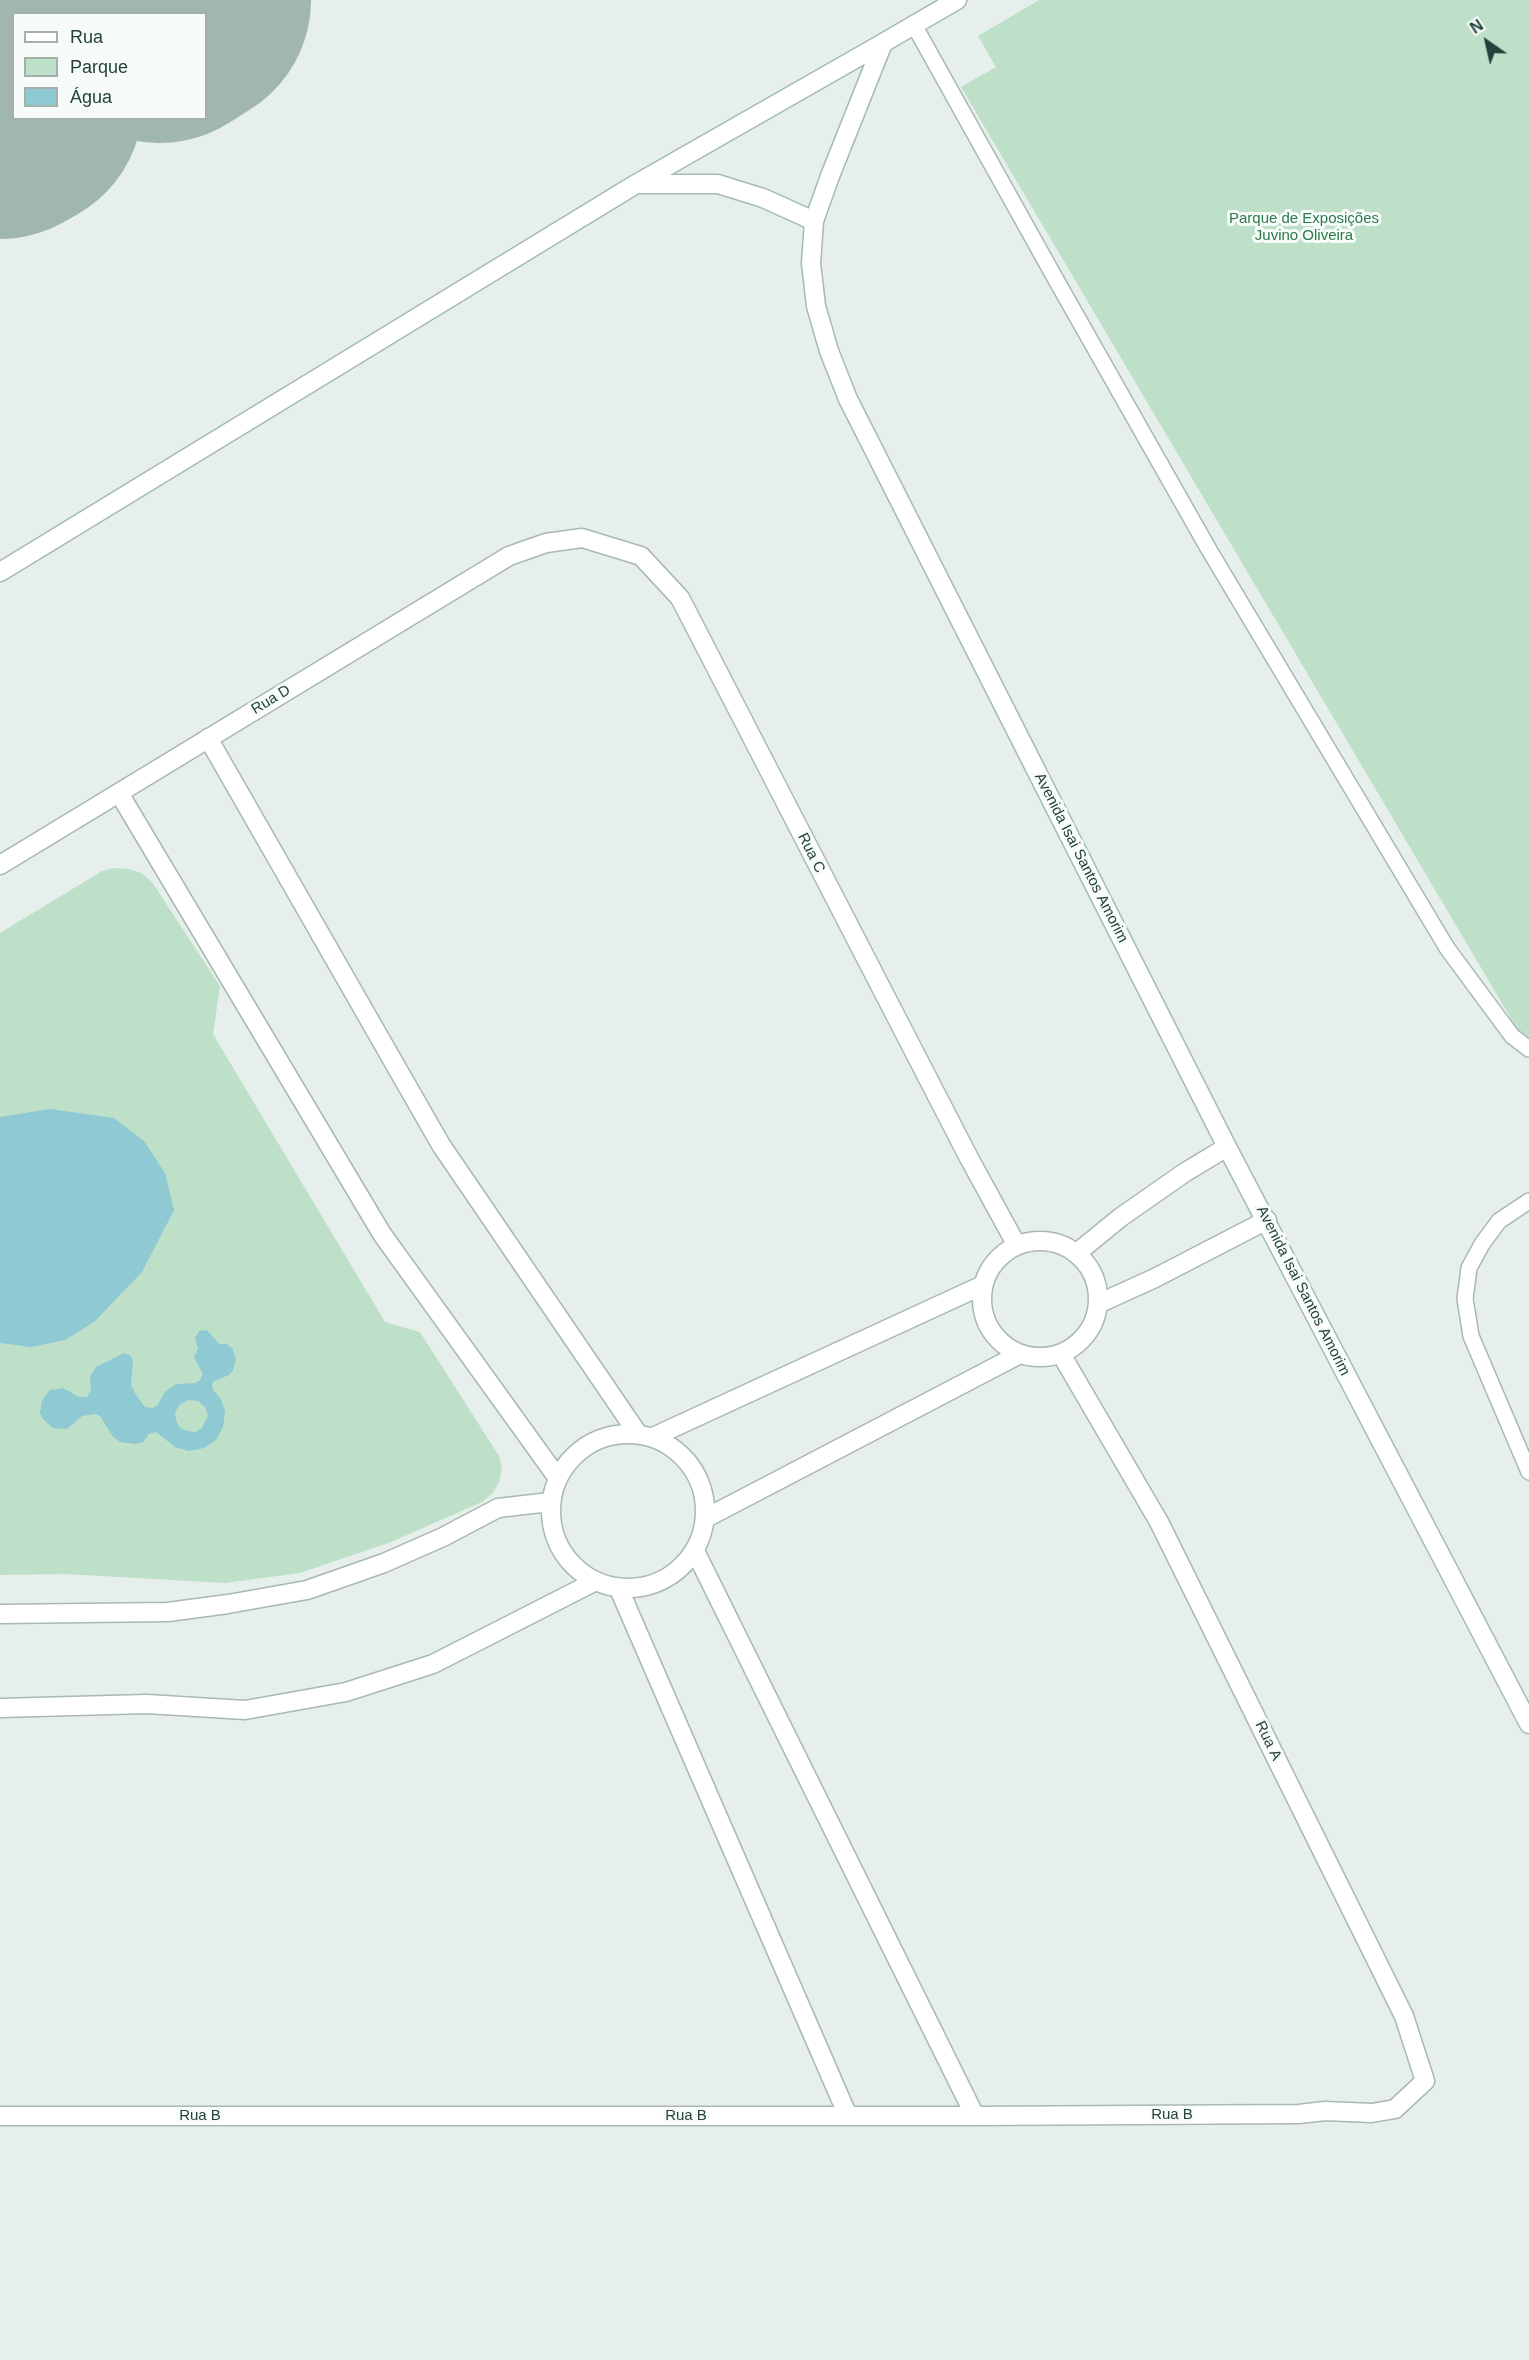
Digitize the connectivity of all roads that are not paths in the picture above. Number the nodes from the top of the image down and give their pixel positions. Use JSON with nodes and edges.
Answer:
{"nodes":[{"id":1,"x":957,"y":0,"type":"edge"},
{"id":2,"x":914,"y":25,"type":"junction"},
{"id":3,"x":883,"y":43,"type":"junction"},
{"id":4,"x":636,"y":184,"type":"junction"},
{"id":5,"x":814,"y":221,"type":"junction"},
{"id":6,"x":546,"y":543,"type":"joint"},
{"id":7,"x":0,"y":572,"type":"edge"},
{"id":8,"x":208,"y":738,"type":"junction"},
{"id":9,"x":119,"y":793,"type":"junction"},
{"id":10,"x":0,"y":865,"type":"edge"},
{"id":11,"x":1529,"y":1048,"type":"edge"},
{"id":12,"x":1227,"y":1147,"type":"junction"},
{"id":13,"x":1529,"y":1202,"type":"edge"},
{"id":14,"x":1267,"y":1220,"type":"junction"},
{"id":15,"x":1016,"y":1244,"type":"junction"},
{"id":16,"x":1078,"y":1252,"type":"junction"},
{"id":17,"x":983,"y":1285,"type":"junction"},
{"id":18,"x":1100,"y":1303,"type":"junction"},
{"id":19,"x":1020,"y":1354,"type":"junction"},
{"id":20,"x":1061,"y":1354,"type":"junction"},
{"id":21,"x":646,"y":1435,"type":"junction"},
{"id":22,"x":1529,"y":1472,"type":"edge"},
{"id":23,"x":557,"y":1477,"type":"junction"},
{"id":24,"x":550,"y":1502,"type":"junction"},
{"id":25,"x":706,"y":1518,"type":"junction"},
{"id":26,"x":695,"y":1551,"type":"junction"},
{"id":27,"x":594,"y":1582,"type":"junction"},
{"id":28,"x":619,"y":1589,"type":"junction"},
{"id":29,"x":0,"y":1614,"type":"edge"},
{"id":30,"x":0,"y":1708,"type":"edge"},
{"id":31,"x":1529,"y":1724,"type":"edge"},
{"id":32,"x":1372,"y":2113,"type":"joint"},
{"id":33,"x":0,"y":2116,"type":"edge"},
{"id":34,"x":848,"y":2116,"type":"junction"},
{"id":35,"x":975,"y":2116,"type":"junction"}],
"edges":[{"from":1,"to":2,"type":"street"},
{"from":2,"to":3,"type":"street"},
{"from":2,"to":11,"type":"lane"},
{"from":3,"to":4,"type":"street"},
{"from":3,"to":5,"type":"street","name":"Avenida Isai Santos Amorim"},
{"from":4,"to":5,"type":"street"},
{"from":4,"to":7,"type":"street"},
{"from":5,"to":12,"type":"street","name":"Avenida Isai Santos Amorim"},
{"from":6,"to":8,"type":"street","name":"Rua D"},
{"from":6,"to":15,"type":"street","name":"Rua C"},
{"from":8,"to":9,"type":"street","name":"Rua D"},
{"from":8,"to":21,"type":"street"},
{"from":9,"to":10,"type":"street","name":"Rua D"},
{"from":9,"to":23,"type":"street"},
{"from":12,"to":14,"type":"street","name":"Avenida Isai Santos Amorim"},
{"from":12,"to":16,"type":"street"},
{"from":13,"to":22,"type":"lane"},
{"from":14,"to":18,"type":"street"},
{"from":14,"to":31,"type":"street","name":"Avenida Isai Santos Amorim"},
{"from":15,"to":16,"type":"street"},
{"from":15,"to":17,"type":"street"},
{"from":16,"to":18,"type":"street"},
{"from":17,"to":19,"type":"street"},
{"from":17,"to":21,"type":"street"},
{"from":18,"to":20,"type":"street"},
{"from":19,"to":20,"type":"street"},
{"from":19,"to":25,"type":"street"},
{"from":20,"to":32,"type":"street","name":"Rua A"},
{"from":21,"to":23,"type":"street"},
{"from":21,"to":25,"type":"street"},
{"from":23,"to":24,"type":"street"},
{"from":24,"to":27,"type":"street"},
{"from":24,"to":29,"type":"street"},
{"from":25,"to":26,"type":"street"},
{"from":26,"to":28,"type":"street"},
{"from":26,"to":35,"type":"street"},
{"from":27,"to":28,"type":"street"},
{"from":27,"to":30,"type":"street"},
{"from":28,"to":34,"type":"street"},
{"from":32,"to":35,"type":"street","name":"Rua B"},
{"from":33,"to":34,"type":"street","name":"Rua B"},
{"from":34,"to":35,"type":"street","name":"Rua B"}]}
